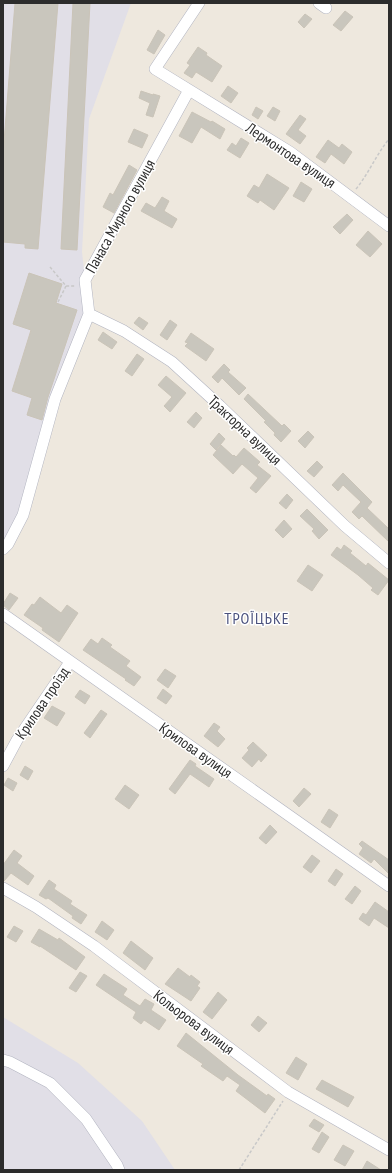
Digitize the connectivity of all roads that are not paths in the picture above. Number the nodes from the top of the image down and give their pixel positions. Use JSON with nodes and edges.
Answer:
{"nodes":[{"id":1,"x":199,"y":3,"type":"edge"},
{"id":2,"x":189,"y":90,"type":"junction"},
{"id":3,"x":389,"y":226,"type":"edge"},
{"id":4,"x":89,"y":314,"type":"junction"},
{"id":5,"x":3,"y":549,"type":"edge"},
{"id":6,"x":389,"y":563,"type":"edge"},
{"id":7,"x":3,"y":614,"type":"edge"},
{"id":8,"x":70,"y":662,"type":"junction"},
{"id":9,"x":3,"y":766,"type":"edge"},
{"id":10,"x":389,"y":886,"type":"edge"},
{"id":11,"x":3,"y":888,"type":"edge"},
{"id":12,"x":3,"y":1060,"type":"edge"},
{"id":13,"x":389,"y":1150,"type":"edge"},
{"id":14,"x":119,"y":1170,"type":"edge"}],
"edges":[{"from":1,"to":2,"type":"street","name":"Лермонтова вулиця"},
{"from":2,"to":3,"type":"street","name":"Лермонтова вулиця"},
{"from":2,"to":4,"type":"street","name":"Панаса Мирного вулиця"},
{"from":4,"to":5,"type":"street","name":"Панаса Мирного вулиця"},
{"from":4,"to":6,"type":"street","name":"Тракторна вулиця"},
{"from":7,"to":8,"type":"street","name":"Крилова вулиця"},
{"from":8,"to":9,"type":"street","name":"Крилова проїзд"},
{"from":8,"to":10,"type":"street","name":"Крилова вулиця"},
{"from":11,"to":13,"type":"street","name":"Кольорова вулиця"},
{"from":12,"to":14,"type":"street"}]}
